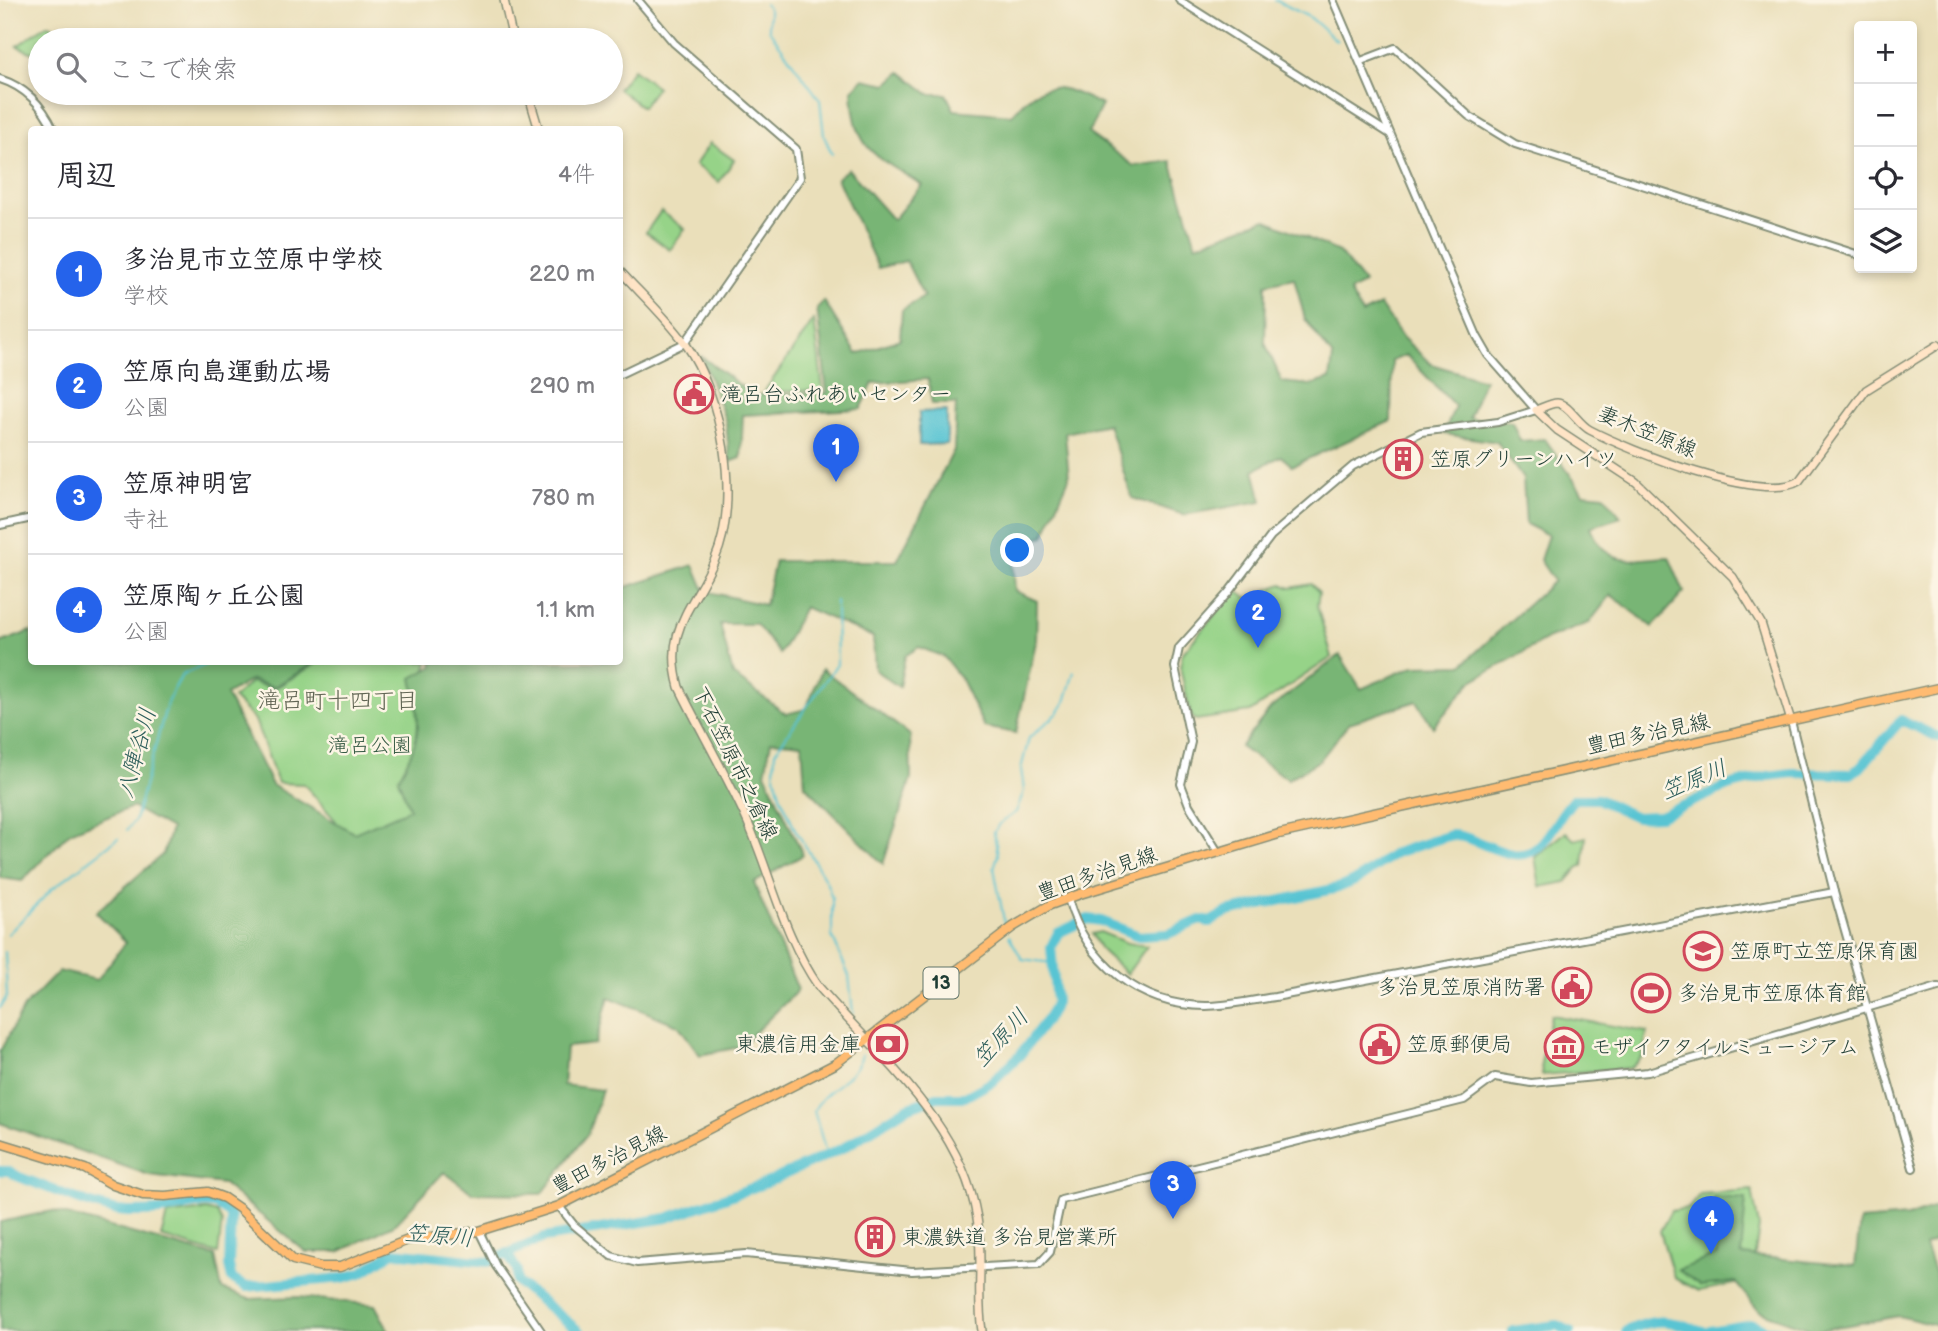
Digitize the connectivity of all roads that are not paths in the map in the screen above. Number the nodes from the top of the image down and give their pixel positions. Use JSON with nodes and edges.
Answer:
{"nodes":[{"id":1,"x":504,"y":0,"type":"edge"},
{"id":2,"x":638,"y":0,"type":"edge"},
{"id":3,"x":1180,"y":0,"type":"edge"},
{"id":4,"x":1333,"y":0,"type":"edge"},
{"id":5,"x":510,"y":28,"type":"edge"},
{"id":6,"x":1361,"y":61,"type":"junction"},
{"id":7,"x":0,"y":79,"type":"edge"},
{"id":8,"x":28,"y":95,"type":"edge"},
{"id":9,"x":38,"y":105,"type":"edge"},
{"id":10,"x":532,"y":105,"type":"edge"},
{"id":11,"x":52,"y":126,"type":"edge"},
{"id":12,"x":538,"y":126,"type":"edge"},
{"id":13,"x":1391,"y":134,"type":"junction"},
{"id":14,"x":1854,"y":253,"type":"edge"},
{"id":15,"x":623,"y":274,"type":"edge"},
{"id":16,"x":685,"y":343,"type":"junction"},
{"id":17,"x":1938,"y":345,"type":"edge"},
{"id":18,"x":623,"y":373,"type":"edge"},
{"id":19,"x":1536,"y":410,"type":"junction"},
{"id":20,"x":28,"y":519,"type":"edge"},
{"id":21,"x":0,"y":525,"type":"edge"},
{"id":22,"x":1938,"y":688,"type":"edge"},
{"id":23,"x":1791,"y":721,"type":"junction"},
{"id":24,"x":1218,"y":852,"type":"junction"},
{"id":25,"x":1834,"y":892,"type":"junction"},
{"id":26,"x":1068,"y":899,"type":"junction"},
{"id":27,"x":1938,"y":987,"type":"edge"},
{"id":28,"x":1868,"y":1008,"type":"junction"},
{"id":29,"x":866,"y":1041,"type":"junction"},
{"id":30,"x":0,"y":1143,"type":"edge"},
{"id":31,"x":1913,"y":1168,"type":"dead end"},
{"id":32,"x":559,"y":1206,"type":"junction"},
{"id":33,"x":479,"y":1231,"type":"junction"},
{"id":34,"x":979,"y":1269,"type":"junction"},
{"id":35,"x":541,"y":1331,"type":"edge"},
{"id":36,"x":982,"y":1331,"type":"edge"}],
"edges":[{"from":1,"to":5,"type":"main road"},
{"from":2,"to":16,"type":"street"},
{"from":3,"to":13,"type":"street"},
{"from":4,"to":6,"type":"street"},
{"from":6,"to":13,"type":"street"},
{"from":6,"to":14,"type":"street"},
{"from":7,"to":8,"type":"street"},
{"from":9,"to":11,"type":"street"},
{"from":10,"to":12,"type":"main road"},
{"from":13,"to":19,"type":"street"},
{"from":15,"to":16,"type":"main road","name":"下石笠原市之倉線"},
{"from":16,"to":18,"type":"street"},
{"from":16,"to":29,"type":"main road","name":"下石笠原市之倉線"},
{"from":17,"to":19,"type":"main road","name":"妻木笠原線"},
{"from":19,"to":23,"type":"main road","name":"妻木笠原線"},
{"from":19,"to":24,"type":"street"},
{"from":20,"to":21,"type":"street"},
{"from":22,"to":23,"type":"main road","name":"豊田多治見線","number":"13"},
{"from":23,"to":24,"type":"main road","name":"豊田多治見線","number":"13"},
{"from":23,"to":25,"type":"street"},
{"from":24,"to":26,"type":"main road","name":"豊田多治見線","number":"13"},
{"from":25,"to":26,"type":"street"},
{"from":25,"to":28,"type":"street"},
{"from":26,"to":29,"type":"main road","name":"豊田多治見線","number":"13"},
{"from":27,"to":28,"type":"street"},
{"from":28,"to":31,"type":"street"},
{"from":28,"to":34,"type":"street"},
{"from":29,"to":32,"type":"main road","name":"豊田多治見線","number":"13"},
{"from":29,"to":34,"type":"main road","name":"下石笠原市之倉線"},
{"from":30,"to":33,"type":"main road","name":"豊田多治見線","number":"13"},
{"from":32,"to":33,"type":"main road","name":"豊田多治見線","number":"13"},
{"from":32,"to":34,"type":"street"},
{"from":33,"to":35,"type":"street"},
{"from":34,"to":36,"type":"main road","name":"下石笠原市之倉線"}]}
